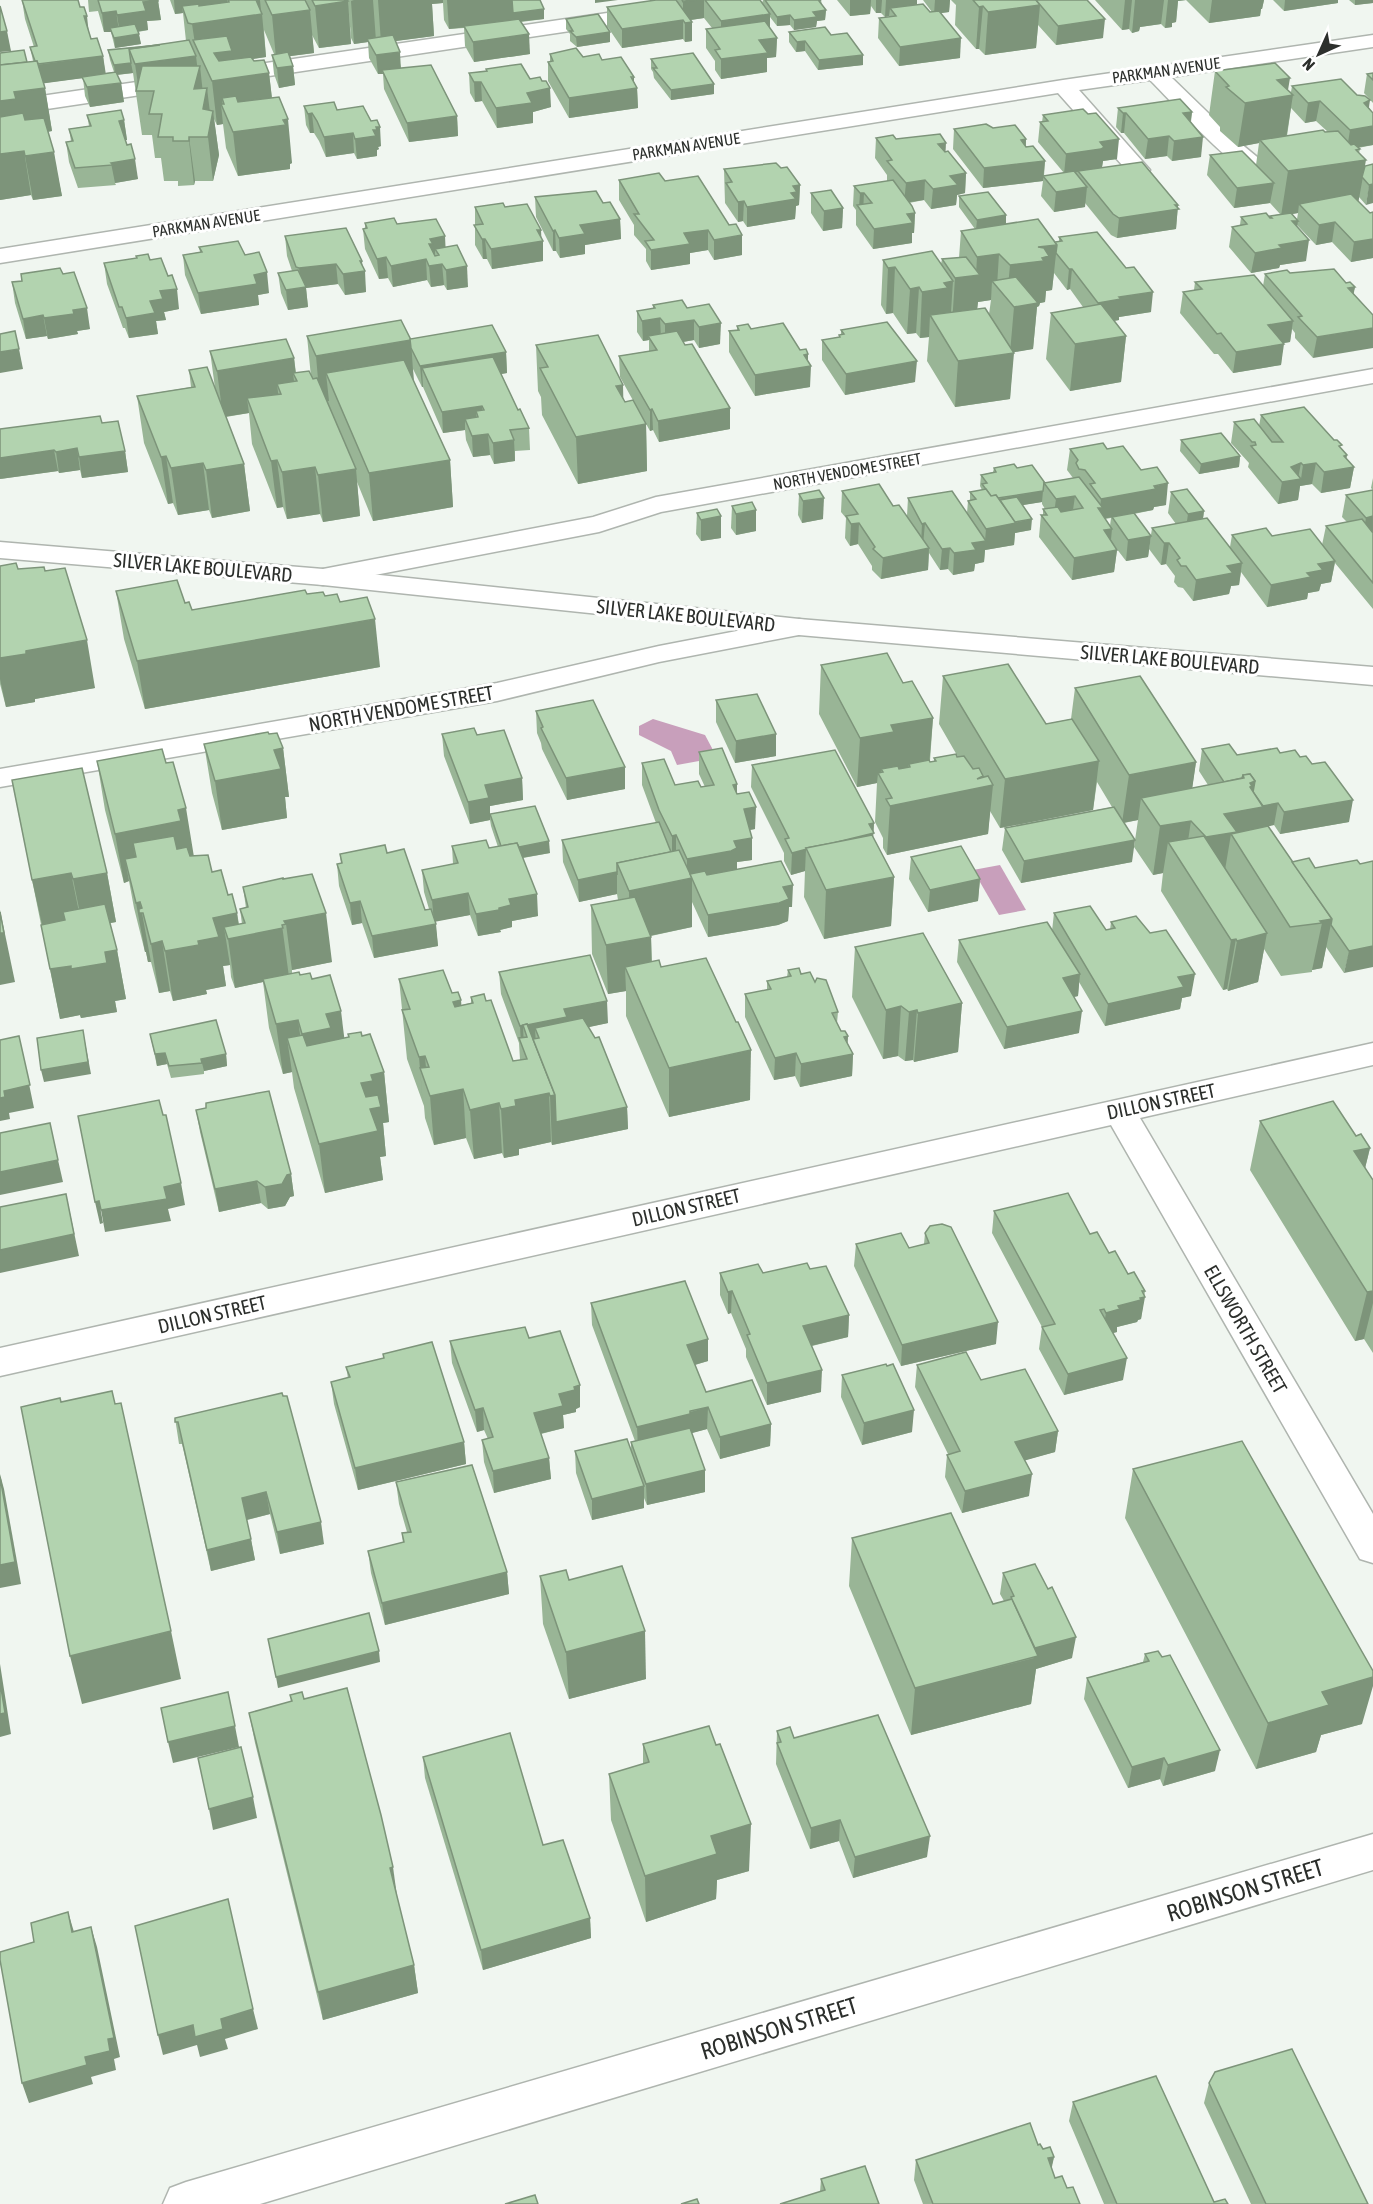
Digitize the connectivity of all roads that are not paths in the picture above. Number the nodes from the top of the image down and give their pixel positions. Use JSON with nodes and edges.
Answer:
{"nodes":[{"id":1,"x":738,"y":0,"type":"edge"},
{"id":2,"x":1373,"y":42,"type":"edge"},
{"id":3,"x":1154,"y":72,"type":"junction"},
{"id":4,"x":1063,"y":86,"type":"junction"},
{"id":5,"x":0,"y":109,"type":"edge"},
{"id":6,"x":1254,"y":166,"type":"edge"},
{"id":7,"x":1139,"y":170,"type":"edge"},
{"id":8,"x":0,"y":256,"type":"edge"},
{"id":9,"x":1373,"y":376,"type":"edge"},
{"id":10,"x":0,"y":550,"type":"edge"},
{"id":11,"x":323,"y":577,"type":"junction"},
{"id":12,"x":799,"y":627,"type":"junction"},
{"id":13,"x":1373,"y":676,"type":"edge"},
{"id":14,"x":0,"y":778,"type":"edge"},
{"id":15,"x":1373,"y":1054,"type":"edge"},
{"id":16,"x":1119,"y":1110,"type":"junction"},
{"id":17,"x":0,"y":1362,"type":"edge"},
{"id":18,"x":1373,"y":1548,"type":"edge"},
{"id":19,"x":1373,"y":1852,"type":"edge"},
{"id":20,"x":186,"y":2204,"type":"edge"}],
"edges":[{"from":1,"to":5,"type":"street"},
{"from":2,"to":3,"type":"street","name":"PARKMAN AVENUE"},
{"from":3,"to":4,"type":"street","name":"PARKMAN AVENUE"},
{"from":3,"to":6,"type":"street"},
{"from":4,"to":7,"type":"street"},
{"from":4,"to":8,"type":"street","name":"PARKMAN AVENUE"},
{"from":9,"to":11,"type":"street","name":"NORTH VENDOME STREET"},
{"from":10,"to":11,"type":"street","name":"SILVER LAKE BOULEVARD"},
{"from":11,"to":12,"type":"street","name":"SILVER LAKE BOULEVARD"},
{"from":12,"to":13,"type":"street","name":"SILVER LAKE BOULEVARD"},
{"from":12,"to":14,"type":"street","name":"NORTH VENDOME STREET"},
{"from":15,"to":16,"type":"street","name":"DILLON STREET"},
{"from":16,"to":17,"type":"street","name":"DILLON STREET"},
{"from":16,"to":18,"type":"street","name":"ELLSWORTH STREET"},
{"from":19,"to":20,"type":"street","name":"ROBINSON STREET"}]}
